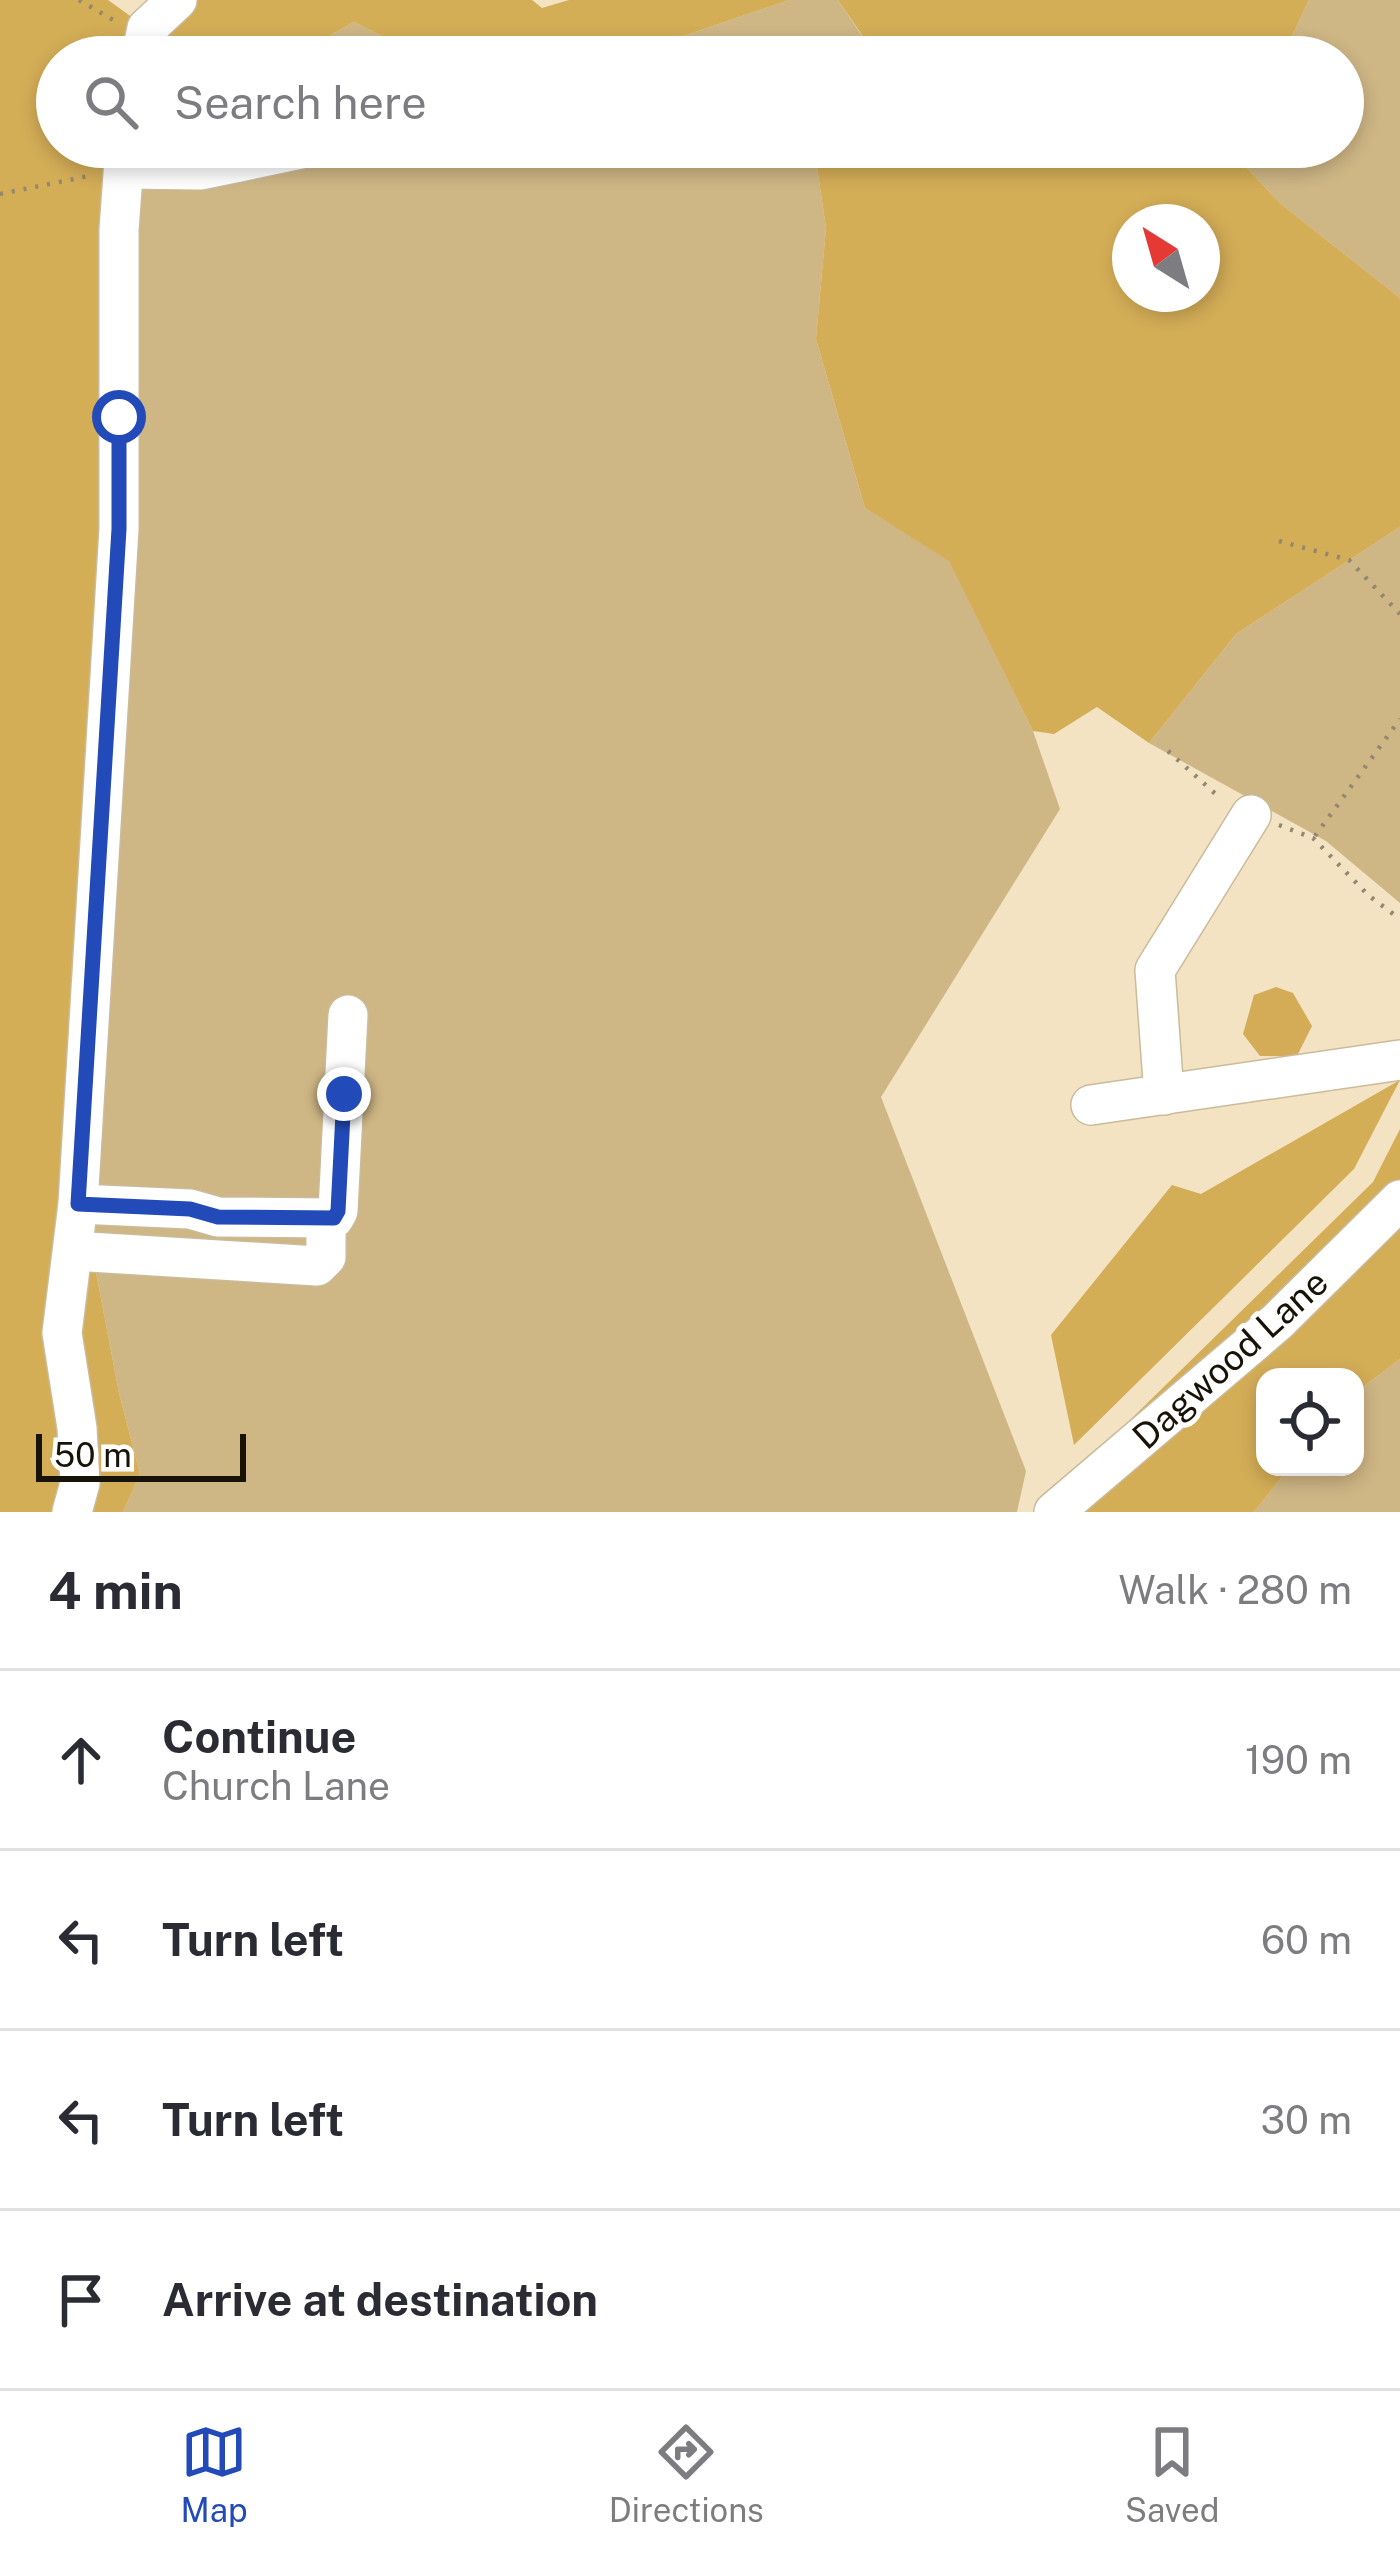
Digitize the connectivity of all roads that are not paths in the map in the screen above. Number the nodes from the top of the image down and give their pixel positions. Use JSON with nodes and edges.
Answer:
{"nodes":[{"id":1,"x":177,"y":0,"type":"edge"},
{"id":2,"x":145,"y":36,"type":"edge"},
{"id":3,"x":123,"y":168,"type":"edge"},
{"id":4,"x":1251,"y":815,"type":"road end"},
{"id":5,"x":348,"y":1015,"type":"dead end"},
{"id":6,"x":1400,"y":1060,"type":"edge"},
{"id":7,"x":1164,"y":1095,"type":"junction"},
{"id":8,"x":1091,"y":1105,"type":"dead end"},
{"id":9,"x":1400,"y":1200,"type":"edge"},
{"id":10,"x":78,"y":1204,"type":"junction"},
{"id":11,"x":326,"y":1220,"type":"junction"},
{"id":12,"x":73,"y":1251,"type":"junction"},
{"id":13,"x":72,"y":1512,"type":"edge"},
{"id":14,"x":1054,"y":1512,"type":"edge"}],
"edges":[{"from":1,"to":2,"type":"street"},
{"from":3,"to":10,"type":"street"},
{"from":4,"to":7,"type":"street"},
{"from":5,"to":11,"type":"street"},
{"from":6,"to":7,"type":"street"},
{"from":7,"to":8,"type":"street"},
{"from":9,"to":14,"type":"street","name":"Dagwood Lane"},
{"from":10,"to":11,"type":"street"},
{"from":10,"to":12,"type":"street"},
{"from":11,"to":12,"type":"street"},
{"from":12,"to":13,"type":"street"}]}
